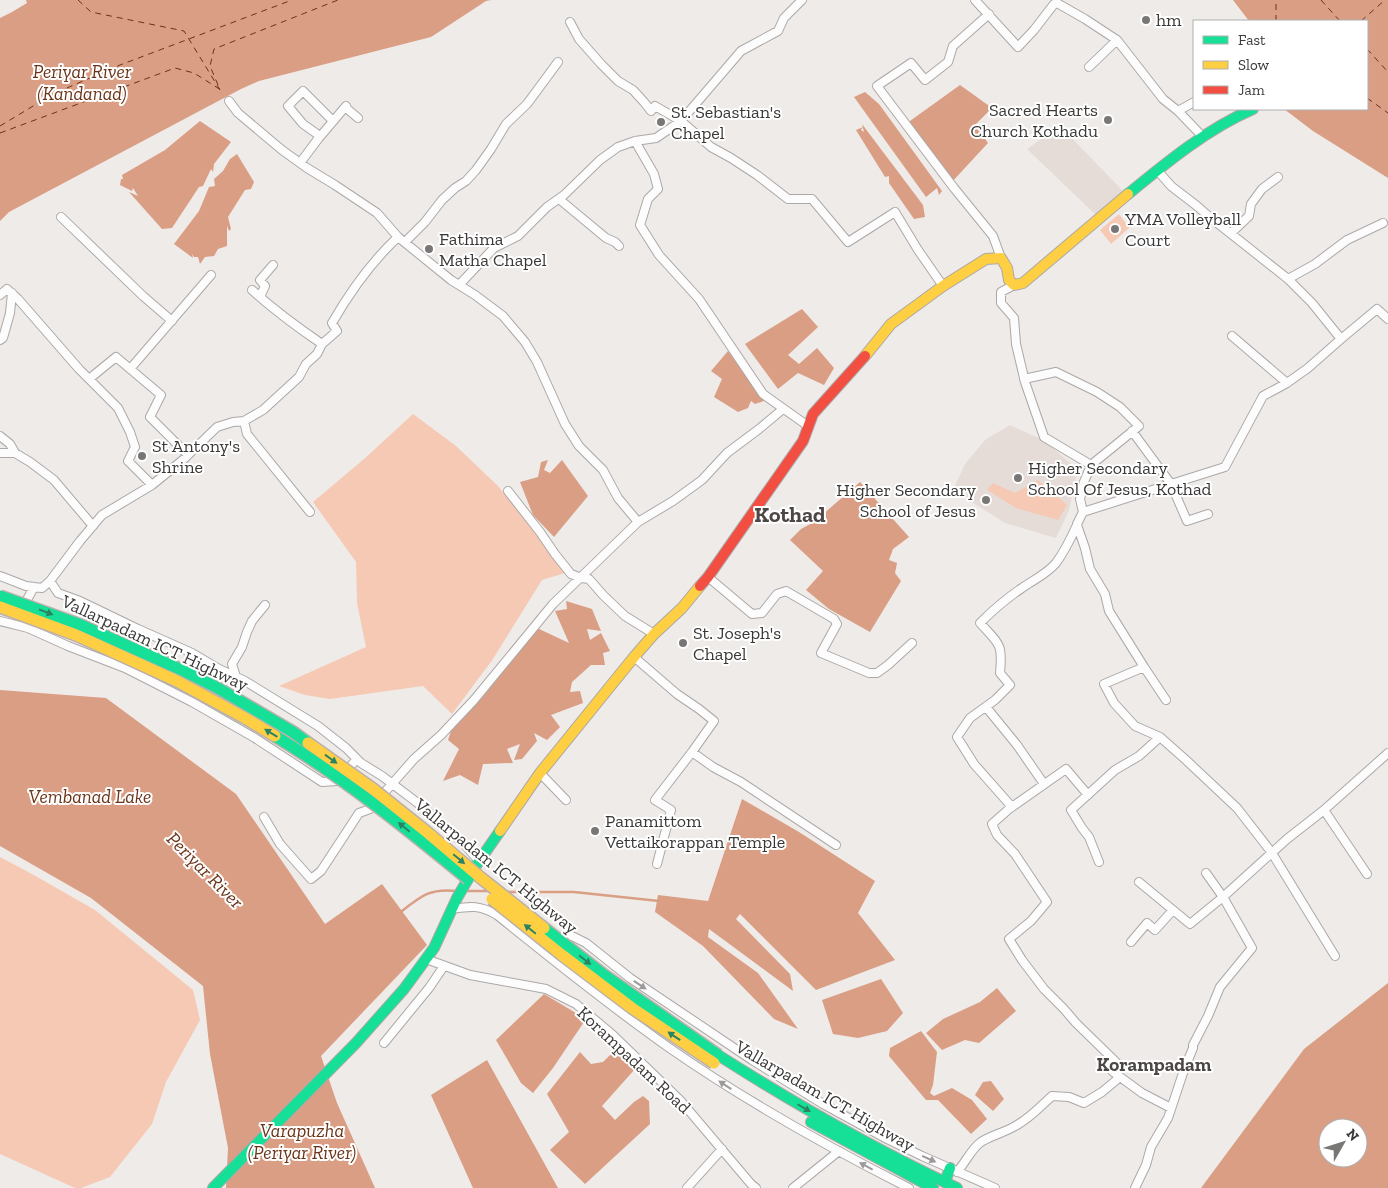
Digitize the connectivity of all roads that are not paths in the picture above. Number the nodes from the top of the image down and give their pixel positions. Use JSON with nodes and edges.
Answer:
{"nodes":[{"id":1,"x":802,"y":0,"type":"edge"},
{"id":2,"x":975,"y":0,"type":"edge"},
{"id":3,"x":989,"y":14,"type":"junction"},
{"id":4,"x":570,"y":22,"type":"dead end"},
{"id":5,"x":1117,"y":40,"type":"junction"},
{"id":6,"x":558,"y":62,"type":"dead end"},
{"id":7,"x":1089,"y":67,"type":"dead end"},
{"id":8,"x":229,"y":101,"type":"dead end"},
{"id":9,"x":1193,"y":103,"type":"edge"},
{"id":10,"x":1251,"y":110,"type":"edge"},
{"id":11,"x":1178,"y":111,"type":"junction"},
{"id":12,"x":358,"y":118,"type":"dead end"},
{"id":13,"x":333,"y":121,"type":"junction"},
{"id":14,"x":681,"y":121,"type":"junction"},
{"id":15,"x":320,"y":136,"type":"junction"},
{"id":16,"x":1203,"y":137,"type":"junction"},
{"id":17,"x":635,"y":141,"type":"junction"},
{"id":18,"x":300,"y":163,"type":"junction"},
{"id":19,"x":1157,"y":170,"type":"junction"},
{"id":20,"x":1278,"y":177,"type":"dead end"},
{"id":21,"x":559,"y":199,"type":"junction"},
{"id":22,"x":61,"y":217,"type":"dead end"},
{"id":23,"x":1383,"y":223,"type":"dead end"},
{"id":24,"x":1231,"y":233,"type":"junction"},
{"id":25,"x":398,"y":237,"type":"junction"},
{"id":26,"x":405,"y":242,"type":"junction"},
{"id":27,"x":619,"y":246,"type":"dead end"},
{"id":28,"x":1001,"y":258,"type":"junction"},
{"id":29,"x":273,"y":265,"type":"dead end"},
{"id":30,"x":211,"y":275,"type":"dead end"},
{"id":31,"x":1288,"y":279,"type":"junction"},
{"id":32,"x":459,"y":285,"type":"junction"},
{"id":33,"x":1014,"y":285,"type":"junction"},
{"id":34,"x":943,"y":286,"type":"junction"},
{"id":35,"x":252,"y":290,"type":"dead end"},
{"id":36,"x":12,"y":293,"type":"junction"},
{"id":37,"x":0,"y":295,"type":"edge"},
{"id":38,"x":260,"y":297,"type":"junction"},
{"id":39,"x":1388,"y":319,"type":"edge"},
{"id":40,"x":172,"y":321,"type":"junction"},
{"id":41,"x":1232,"y":336,"type":"dead end"},
{"id":42,"x":1341,"y":339,"type":"junction"},
{"id":43,"x":0,"y":340,"type":"edge"},
{"id":44,"x":322,"y":344,"type":"junction"},
{"id":45,"x":130,"y":369,"type":"junction"},
{"id":46,"x":90,"y":379,"type":"junction"},
{"id":47,"x":1024,"y":379,"type":"junction"},
{"id":48,"x":1287,"y":383,"type":"junction"},
{"id":49,"x":783,"y":408,"type":"junction"},
{"id":50,"x":244,"y":421,"type":"junction"},
{"id":51,"x":808,"y":426,"type":"junction"},
{"id":52,"x":1132,"y":431,"type":"junction"},
{"id":53,"x":0,"y":436,"type":"edge"},
{"id":54,"x":0,"y":453,"type":"edge"},
{"id":55,"x":15,"y":453,"type":"junction"},
{"id":56,"x":188,"y":455,"type":"junction"},
{"id":57,"x":1091,"y":464,"type":"junction"},
{"id":58,"x":1171,"y":484,"type":"junction"},
{"id":59,"x":152,"y":485,"type":"junction"},
{"id":60,"x":508,"y":491,"type":"dead end"},
{"id":61,"x":310,"y":512,"type":"dead end"},
{"id":62,"x":1083,"y":512,"type":"junction"},
{"id":63,"x":1208,"y":514,"type":"dead end"},
{"id":64,"x":638,"y":522,"type":"junction"},
{"id":65,"x":1078,"y":524,"type":"junction"},
{"id":66,"x":92,"y":526,"type":"junction"},
{"id":67,"x":0,"y":576,"type":"edge"},
{"id":68,"x":708,"y":577,"type":"junction"},
{"id":69,"x":580,"y":578,"type":"junction"},
{"id":70,"x":50,"y":581,"type":"junction"},
{"id":71,"x":34,"y":587,"type":"junction"},
{"id":72,"x":0,"y":596,"type":"edge"},
{"id":73,"x":264,"y":605,"type":"dead end"},
{"id":74,"x":0,"y":607,"type":"edge"},
{"id":75,"x":0,"y":621,"type":"edge"},
{"id":76,"x":14,"y":624,"type":"junction"},
{"id":77,"x":654,"y":634,"type":"junction"},
{"id":78,"x":912,"y":643,"type":"dead end"},
{"id":79,"x":634,"y":657,"type":"junction"},
{"id":80,"x":1144,"y":667,"type":"junction"},
{"id":81,"x":236,"y":677,"type":"junction"},
{"id":82,"x":1166,"y":700,"type":"dead end"},
{"id":83,"x":986,"y":707,"type":"junction"},
{"id":84,"x":1160,"y":737,"type":"junction"},
{"id":85,"x":692,"y":752,"type":"junction"},
{"id":86,"x":1388,"y":753,"type":"edge"},
{"id":87,"x":357,"y":759,"type":"junction"},
{"id":88,"x":540,"y":773,"type":"junction"},
{"id":89,"x":392,"y":784,"type":"junction"},
{"id":90,"x":1044,"y":784,"type":"junction"},
{"id":91,"x":1088,"y":795,"type":"junction"},
{"id":92,"x":566,"y":800,"type":"dead end"},
{"id":93,"x":1012,"y":807,"type":"junction"},
{"id":94,"x":1324,"y":810,"type":"junction"},
{"id":95,"x":264,"y":817,"type":"dead end"},
{"id":96,"x":836,"y":845,"type":"dead end"},
{"id":97,"x":1272,"y":853,"type":"junction"},
{"id":98,"x":1099,"y":862,"type":"dead end"},
{"id":99,"x":477,"y":864,"type":"junction"},
{"id":100,"x":657,"y":864,"type":"dead end"},
{"id":101,"x":1206,"y":873,"type":"dead end"},
{"id":102,"x":1367,"y":874,"type":"dead end"},
{"id":103,"x":1138,"y":882,"type":"dead end"},
{"id":104,"x":1223,"y":897,"type":"junction"},
{"id":105,"x":452,"y":909,"type":"junction"},
{"id":106,"x":1173,"y":910,"type":"junction"},
{"id":107,"x":1132,"y":942,"type":"dead end"},
{"id":108,"x":542,"y":952,"type":"junction"},
{"id":109,"x":1335,"y":956,"type":"dead end"},
{"id":110,"x":426,"y":959,"type":"junction"},
{"id":111,"x":444,"y":966,"type":"junction"},
{"id":112,"x":384,"y":1043,"type":"dead end"},
{"id":113,"x":716,"y":1059,"type":"junction"},
{"id":114,"x":1120,"y":1077,"type":"junction"},
{"id":115,"x":1172,"y":1108,"type":"junction"},
{"id":116,"x":722,"y":1149,"type":"junction"},
{"id":117,"x":839,"y":1152,"type":"junction"},
{"id":118,"x":953,"y":1170,"type":"junction"},
{"id":119,"x":945,"y":1182,"type":"junction"},
{"id":120,"x":927,"y":1187,"type":"edge"},
{"id":121,"x":213,"y":1188,"type":"edge"},
{"id":122,"x":687,"y":1188,"type":"edge"},
{"id":123,"x":756,"y":1188,"type":"edge"},
{"id":124,"x":793,"y":1188,"type":"edge"},
{"id":125,"x":909,"y":1188,"type":"edge"},
{"id":126,"x":957,"y":1188,"type":"edge"},
{"id":127,"x":995,"y":1188,"type":"edge"},
{"id":128,"x":1135,"y":1188,"type":"edge"}],
"edges":[{"from":1,"to":14,"type":"street"},
{"from":2,"to":3,"type":"street"},
{"from":3,"to":5,"type":"street"},
{"from":3,"to":28,"type":"street"},
{"from":4,"to":14,"type":"street"},
{"from":5,"to":7,"type":"street"},
{"from":5,"to":11,"type":"street"},
{"from":6,"to":26,"type":"street"},
{"from":8,"to":18,"type":"street"},
{"from":9,"to":11,"type":"street"},
{"from":10,"to":16,"type":"main road"},
{"from":11,"to":16,"type":"street"},
{"from":12,"to":13,"type":"street"},
{"from":13,"to":15,"type":"street"},
{"from":13,"to":15,"type":"street"},
{"from":14,"to":17,"type":"street"},
{"from":14,"to":34,"type":"street"},
{"from":15,"to":18,"type":"street"},
{"from":16,"to":19,"type":"main road"},
{"from":17,"to":21,"type":"street"},
{"from":17,"to":49,"type":"street"},
{"from":18,"to":25,"type":"street"},
{"from":19,"to":24,"type":"street"},
{"from":19,"to":33,"type":"main road"},
{"from":20,"to":24,"type":"street"},
{"from":21,"to":27,"type":"street"},
{"from":21,"to":32,"type":"street"},
{"from":22,"to":40,"type":"street"},
{"from":23,"to":31,"type":"street"},
{"from":24,"to":31,"type":"street"},
{"from":25,"to":26,"type":"street"},
{"from":25,"to":44,"type":"street"},
{"from":26,"to":32,"type":"street"},
{"from":28,"to":33,"type":"main road"},
{"from":28,"to":34,"type":"main road"},
{"from":29,"to":38,"type":"street"},
{"from":30,"to":40,"type":"street"},
{"from":31,"to":42,"type":"street"},
{"from":32,"to":64,"type":"street"},
{"from":33,"to":47,"type":"street"},
{"from":34,"to":51,"type":"main road"},
{"from":35,"to":38,"type":"street"},
{"from":36,"to":37,"type":"street"},
{"from":36,"to":43,"type":"street"},
{"from":36,"to":46,"type":"street"},
{"from":38,"to":44,"type":"street"},
{"from":39,"to":42,"type":"street"},
{"from":40,"to":45,"type":"street"},
{"from":41,"to":48,"type":"street"},
{"from":42,"to":48,"type":"street"},
{"from":44,"to":50,"type":"street"},
{"from":45,"to":46,"type":"street"},
{"from":45,"to":56,"type":"street"},
{"from":46,"to":59,"type":"street"},
{"from":47,"to":52,"type":"street"},
{"from":47,"to":57,"type":"street"},
{"from":48,"to":58,"type":"street"},
{"from":49,"to":51,"type":"street"},
{"from":49,"to":64,"type":"street"},
{"from":50,"to":56,"type":"street"},
{"from":50,"to":61,"type":"street"},
{"from":51,"to":68,"type":"main road"},
{"from":52,"to":57,"type":"street"},
{"from":52,"to":58,"type":"street"},
{"from":53,"to":55,"type":"street"},
{"from":54,"to":55,"type":"street"},
{"from":55,"to":66,"type":"street"},
{"from":56,"to":59,"type":"street"},
{"from":57,"to":62,"type":"street"},
{"from":58,"to":62,"type":"street"},
{"from":58,"to":63,"type":"street"},
{"from":59,"to":66,"type":"street"},
{"from":60,"to":69,"type":"street"},
{"from":62,"to":65,"type":"street"},
{"from":64,"to":69,"type":"street"},
{"from":65,"to":80,"type":"street"},
{"from":65,"to":83,"type":"street"},
{"from":66,"to":70,"type":"street"},
{"from":67,"to":71,"type":"street"},
{"from":68,"to":77,"type":"main road"},
{"from":68,"to":78,"type":"street"},
{"from":69,"to":77,"type":"street"},
{"from":69,"to":89,"type":"street"},
{"from":70,"to":71,"type":"street"},
{"from":70,"to":81,"type":"street"},
{"from":71,"to":76,"type":"street"},
{"from":72,"to":113,"type":"main road","name":"Vallarpadam ICT Highway","one_way":true,"bridge":true},
{"from":73,"to":81,"type":"street"},
{"from":113,"to":74,"type":"main road","name":"Vallarpadam ICT Highway","one_way":true,"bridge":true},
{"from":75,"to":76,"type":"street"},
{"from":76,"to":87,"type":"street"},
{"from":77,"to":79,"type":"main road"},
{"from":79,"to":85,"type":"street"},
{"from":79,"to":88,"type":"main road"},
{"from":80,"to":82,"type":"street"},
{"from":80,"to":84,"type":"street"},
{"from":81,"to":87,"type":"street"},
{"from":83,"to":90,"type":"street"},
{"from":83,"to":93,"type":"street"},
{"from":84,"to":91,"type":"street"},
{"from":84,"to":97,"type":"street"},
{"from":85,"to":96,"type":"street"},
{"from":85,"to":100,"type":"street"},
{"from":86,"to":94,"type":"street"},
{"from":87,"to":89,"type":"street"},
{"from":88,"to":92,"type":"street"},
{"from":88,"to":99,"type":"main road"},
{"from":89,"to":95,"type":"street"},
{"from":89,"to":99,"type":"street"},
{"from":90,"to":91,"type":"street"},
{"from":90,"to":93,"type":"street"},
{"from":91,"to":98,"type":"street"},
{"from":93,"to":114,"type":"street"},
{"from":94,"to":97,"type":"street"},
{"from":94,"to":102,"type":"street"},
{"from":97,"to":104,"type":"street"},
{"from":97,"to":109,"type":"street"},
{"from":99,"to":105,"type":"main road","bridge":true},
{"from":101,"to":104,"type":"street"},
{"from":103,"to":106,"type":"street"},
{"from":104,"to":106,"type":"street"},
{"from":104,"to":115,"type":"street"},
{"from":105,"to":108,"type":"street"},
{"from":105,"to":110,"type":"main road"},
{"from":106,"to":107,"type":"street"},
{"from":117,"to":108,"type":"street","one_way":true},
{"from":108,"to":118,"type":"street","one_way":true},
{"from":110,"to":111,"type":"street","name":"Korampadam Road"},
{"from":110,"to":121,"type":"main road"},
{"from":111,"to":112,"type":"street"},
{"from":111,"to":116,"type":"street","name":"Korampadam Road"},
{"from":113,"to":119,"type":"main road","name":"Vallarpadam ICT Highway","one_way":true},
{"from":113,"to":120,"type":"main road","name":"Vallarpadam ICT Highway"},
{"from":114,"to":115,"type":"street"},
{"from":114,"to":118,"type":"street"},
{"from":115,"to":128,"type":"street"},
{"from":116,"to":122,"type":"street"},
{"from":116,"to":123,"type":"street","name":"Korampadam Road"},
{"from":117,"to":124,"type":"street"},
{"from":125,"to":117,"type":"street","one_way":true},
{"from":118,"to":119,"type":"main road"},
{"from":118,"to":127,"type":"street"},
{"from":119,"to":126,"type":"main road","name":"Vallarpadam ICT Highway"}]}
